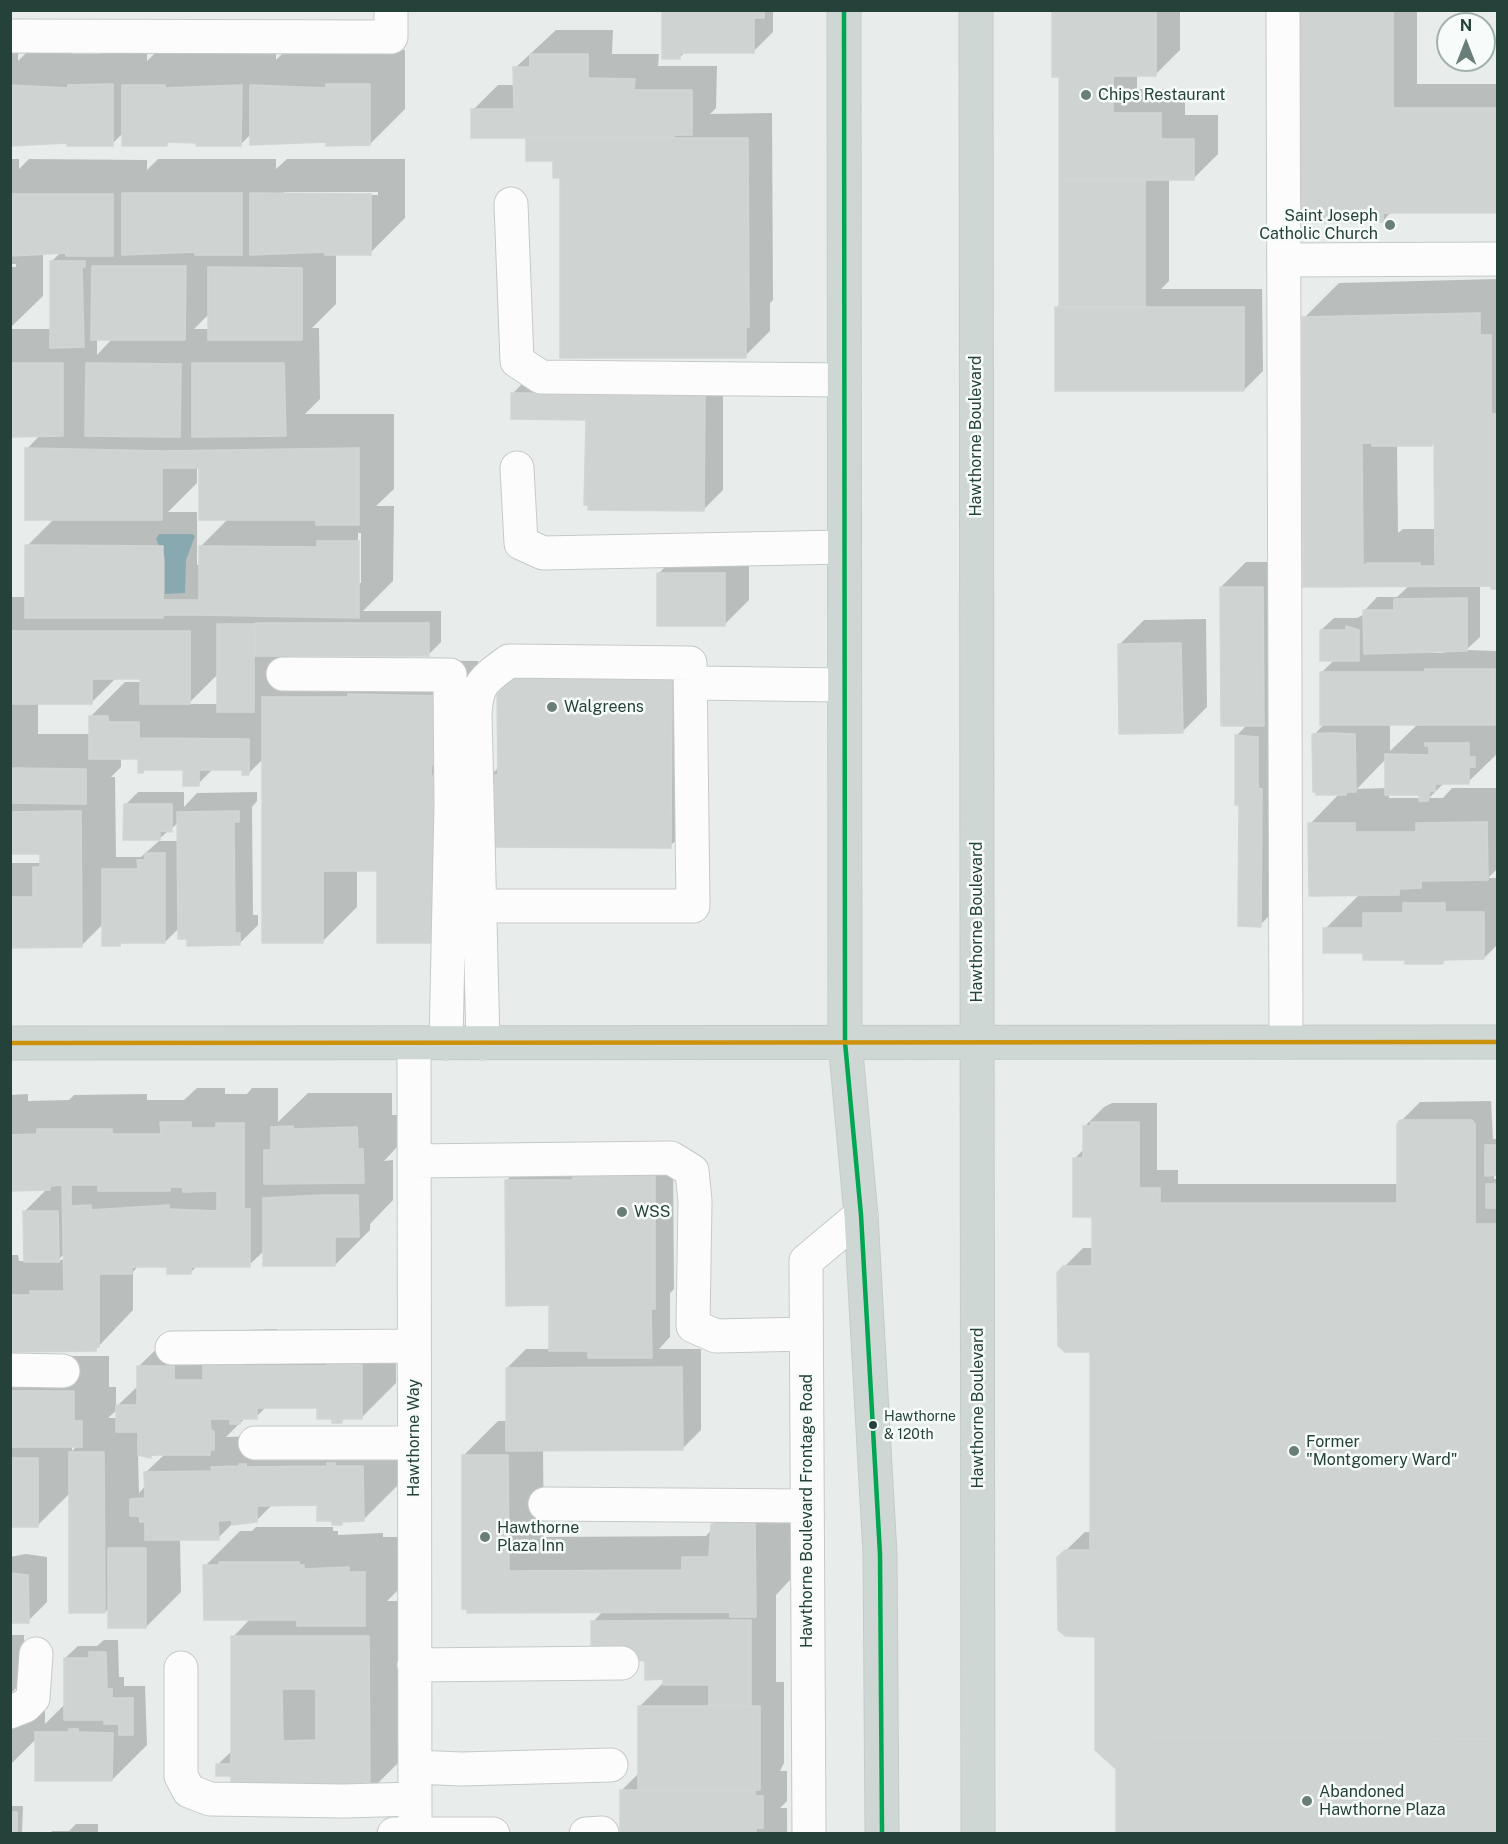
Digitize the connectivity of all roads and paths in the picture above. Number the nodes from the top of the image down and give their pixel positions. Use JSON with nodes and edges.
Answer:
{"nodes":[{"id":1,"x":844,"y":10,"type":"edge"},
{"id":2,"x":976,"y":10,"type":"edge"},
{"id":3,"x":1282,"y":10,"type":"edge"},
{"id":4,"x":391,"y":24,"type":"edge"},
{"id":5,"x":10,"y":36,"type":"edge"},
{"id":6,"x":511,"y":204,"type":"dead end"},
{"id":7,"x":1497,"y":259,"type":"edge"},
{"id":8,"x":1284,"y":260,"type":"junction"},
{"id":9,"x":844,"y":380,"type":"junction"},
{"id":10,"x":517,"y":468,"type":"dead end"},
{"id":11,"x":844,"y":547,"type":"junction"},
{"id":12,"x":283,"y":674,"type":"dead end"},
{"id":13,"x":691,"y":683,"type":"junction"},
{"id":14,"x":844,"y":685,"type":"junction"},
{"id":15,"x":478,"y":906,"type":"junction"},
{"id":16,"x":414,"y":1042,"type":"junction"},
{"id":17,"x":446,"y":1042,"type":"junction"},
{"id":18,"x":483,"y":1042,"type":"junction"},
{"id":19,"x":845,"y":1042,"type":"junction"},
{"id":20,"x":978,"y":1042,"type":"junction"},
{"id":21,"x":1286,"y":1042,"type":"junction"},
{"id":22,"x":1497,"y":1042,"type":"edge"},
{"id":23,"x":10,"y":1043,"type":"edge"},
{"id":24,"x":414,"y":1161,"type":"junction"},
{"id":25,"x":861,"y":1215,"type":"junction"},
{"id":26,"x":806,"y":1334,"type":"junction"},
{"id":27,"x":414,"y":1346,"type":"junction"},
{"id":28,"x":172,"y":1348,"type":"dead end"},
{"id":29,"x":10,"y":1371,"type":"edge"},
{"id":30,"x":63,"y":1371,"type":"dead end"},
{"id":31,"x":255,"y":1443,"type":"dead end"},
{"id":32,"x":414,"y":1443,"type":"junction"},
{"id":33,"x":545,"y":1504,"type":"dead end"},
{"id":34,"x":807,"y":1506,"type":"junction"},
{"id":35,"x":36,"y":1654,"type":"dead end"},
{"id":36,"x":622,"y":1663,"type":"dead end"},
{"id":37,"x":414,"y":1665,"type":"junction"},
{"id":38,"x":181,"y":1668,"type":"dead end"},
{"id":39,"x":10,"y":1712,"type":"edge"},
{"id":40,"x":611,"y":1765,"type":"dead end"},
{"id":41,"x":415,"y":1767,"type":"junction"},
{"id":42,"x":415,"y":1799,"type":"junction"},
{"id":43,"x":408,"y":1833,"type":"edge"},
{"id":44,"x":493,"y":1833,"type":"edge"},
{"id":45,"x":586,"y":1833,"type":"edge"},
{"id":46,"x":602,"y":1833,"type":"edge"},
{"id":47,"x":809,"y":1833,"type":"edge"},
{"id":48,"x":882,"y":1833,"type":"edge"},
{"id":49,"x":978,"y":1833,"type":"edge"}],
"edges":[{"from":1,"to":9,"type":"main road"},
{"from":2,"to":20,"type":"main road","name":"Hawthorne Boulevard"},
{"from":3,"to":8,"type":"street"},
{"from":4,"to":5,"type":"street"},
{"from":6,"to":9,"type":"street"},
{"from":7,"to":8,"type":"street"},
{"from":8,"to":21,"type":"street"},
{"from":9,"to":11,"type":"main road"},
{"from":10,"to":11,"type":"street"},
{"from":11,"to":14,"type":"main road"},
{"from":12,"to":17,"type":"street"},
{"from":13,"to":14,"type":"street"},
{"from":13,"to":15,"type":"street"},
{"from":13,"to":15,"type":"street"},
{"from":14,"to":19,"type":"main road"},
{"from":15,"to":18,"type":"street"},
{"from":16,"to":17,"type":"main road"},
{"from":16,"to":23,"type":"main road"},
{"from":16,"to":24,"type":"street","name":"Hawthorne Way"},
{"from":17,"to":18,"type":"main road"},
{"from":18,"to":19,"type":"main road"},
{"from":19,"to":20,"type":"main road"},
{"from":19,"to":25,"type":"main road"},
{"from":20,"to":21,"type":"main road"},
{"from":20,"to":49,"type":"main road","name":"Hawthorne Boulevard"},
{"from":21,"to":22,"type":"main road"},
{"from":24,"to":26,"type":"street"},
{"from":24,"to":27,"type":"street","name":"Hawthorne Way"},
{"from":25,"to":26,"type":"street","name":"Hawthorne Boulevard Frontage Road"},
{"from":25,"to":48,"type":"main road"},
{"from":26,"to":34,"type":"street","name":"Hawthorne Boulevard Frontage Road"},
{"from":27,"to":28,"type":"street"},
{"from":27,"to":32,"type":"street","name":"Hawthorne Way"},
{"from":29,"to":30,"type":"street"},
{"from":31,"to":32,"type":"street"},
{"from":32,"to":37,"type":"street","name":"Hawthorne Way"},
{"from":33,"to":34,"type":"street"},
{"from":34,"to":47,"type":"street","name":"Hawthorne Boulevard Frontage Road"},
{"from":35,"to":39,"type":"street"},
{"from":36,"to":37,"type":"street"},
{"from":37,"to":41,"type":"street","name":"Hawthorne Way"},
{"from":38,"to":42,"type":"street"},
{"from":40,"to":41,"type":"street"},
{"from":41,"to":42,"type":"street","name":"Hawthorne Way"},
{"from":42,"to":43,"type":"street","name":"Hawthorne Way"},
{"from":43,"to":44,"type":"street"},
{"from":45,"to":46,"type":"street"}]}
